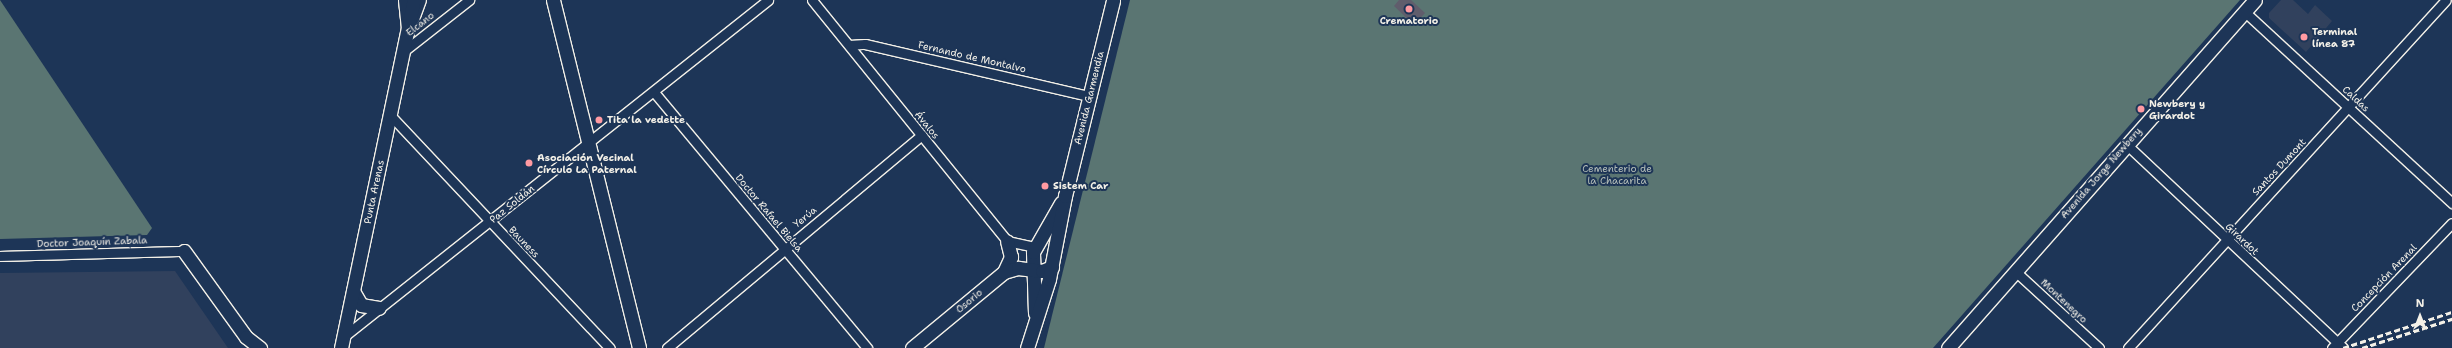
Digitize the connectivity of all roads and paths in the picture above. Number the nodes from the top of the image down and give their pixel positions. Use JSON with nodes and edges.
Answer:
{"nodes":[{"id":1,"x":403,"y":0,"type":"edge"},
{"id":2,"x":414,"y":0,"type":"edge"},
{"id":3,"x":421,"y":0,"type":"edge"},
{"id":4,"x":469,"y":0,"type":"edge"},
{"id":5,"x":552,"y":0,"type":"edge"},
{"id":6,"x":768,"y":0,"type":"edge"},
{"id":7,"x":812,"y":0,"type":"edge"},
{"id":8,"x":1113,"y":0,"type":"edge"},
{"id":9,"x":2255,"y":0,"type":"edge"},
{"id":10,"x":2446,"y":0,"type":"edge"},
{"id":11,"x":2244,"y":12,"type":"junction"},
{"id":12,"x":407,"y":37,"type":"junction"},
{"id":13,"x":850,"y":45,"type":"junction"},
{"id":14,"x":404,"y":51,"type":"junction"},
{"id":15,"x":654,"y":92,"type":"junction"},
{"id":16,"x":1089,"y":96,"type":"junction"},
{"id":17,"x":2349,"y":107,"type":"junction"},
{"id":18,"x":391,"y":116,"type":"junction"},
{"id":19,"x":922,"y":135,"type":"junction"},
{"id":20,"x":587,"y":143,"type":"junction"},
{"id":21,"x":2126,"y":144,"type":"junction"},
{"id":22,"x":1065,"y":196,"type":"junction"},
{"id":23,"x":2452,"y":203,"type":"edge"},
{"id":24,"x":490,"y":222,"type":"junction"},
{"id":25,"x":2452,"y":223,"type":"edge"},
{"id":26,"x":2227,"y":240,"type":"junction"},
{"id":27,"x":1007,"y":241,"type":"junction"},
{"id":28,"x":1036,"y":247,"type":"junction"},
{"id":29,"x":784,"y":249,"type":"junction"},
{"id":30,"x":184,"y":251,"type":"joint"},
{"id":31,"x":1054,"y":254,"type":"junction"},
{"id":32,"x":0,"y":256,"type":"edge"},
{"id":33,"x":1052,"y":267,"type":"junction"},
{"id":34,"x":1032,"y":270,"type":"junction"},
{"id":35,"x":2015,"y":271,"type":"junction"},
{"id":36,"x":1004,"y":272,"type":"junction"},
{"id":37,"x":353,"y":291,"type":"junction"},
{"id":38,"x":379,"y":308,"type":"junction"},
{"id":39,"x":1036,"y":314,"type":"junction"},
{"id":40,"x":247,"y":342,"type":"edge"},
{"id":41,"x":341,"y":343,"type":"edge"},
{"id":42,"x":2338,"y":346,"type":"edge"},
{"id":43,"x":260,"y":348,"type":"edge"},
{"id":44,"x":330,"y":348,"type":"edge"},
{"id":45,"x":610,"y":348,"type":"edge"},
{"id":46,"x":639,"y":348,"type":"edge"},
{"id":47,"x":667,"y":348,"type":"edge"},
{"id":48,"x":867,"y":348,"type":"edge"},
{"id":49,"x":912,"y":348,"type":"edge"},
{"id":50,"x":1027,"y":348,"type":"edge"},
{"id":51,"x":1948,"y":348,"type":"edge"},
{"id":52,"x":2099,"y":348,"type":"edge"},
{"id":53,"x":2128,"y":348,"type":"edge"}],
"edges":[{"from":1,"to":12,"type":"street","name":"Punta Arenas"},
{"from":2,"to":12,"type":"street","name":"Punta Arenas"},
{"from":3,"to":12,"type":"street","name":"Punta Arenas"},
{"from":4,"to":14,"type":"street","name":"Elcano"},
{"from":5,"to":20,"type":"street"},
{"from":6,"to":15,"type":"street","name":"Paz Soldán"},
{"from":7,"to":13,"type":"street","name":"Ávalos"},
{"from":8,"to":16,"type":"street","name":"Avenida Garmendia"},
{"from":9,"to":11,"type":"street","name":"Avenida Jorge Newbery"},
{"from":10,"to":17,"type":"street","name":"Santos Dumont"},
{"from":11,"to":17,"type":"street","name":"Caldas"},
{"from":11,"to":21,"type":"street","name":"Avenida Jorge Newbery"},
{"from":12,"to":14,"type":"street","name":"Punta Arenas"},
{"from":13,"to":16,"type":"street","name":"Fernando de Montalvo"},
{"from":13,"to":19,"type":"street","name":"Ávalos"},
{"from":14,"to":18,"type":"street","name":"Punta Arenas"},
{"from":15,"to":20,"type":"street","name":"Paz Soldán"},
{"from":15,"to":29,"type":"street","name":"Doctor Rafael Bielsa"},
{"from":16,"to":22,"type":"street","name":"Avenida Garmendia"},
{"from":17,"to":23,"type":"street","name":"Caldas"},
{"from":17,"to":26,"type":"street","name":"Santos Dumont"},
{"from":18,"to":24,"type":"street","name":"Bauness"},
{"from":18,"to":37,"type":"street","name":"Punta Arenas"},
{"from":19,"to":27,"type":"street","name":"Ávalos"},
{"from":19,"to":29,"type":"street","name":"Yerúa"},
{"from":20,"to":24,"type":"street","name":"Paz Soldán"},
{"from":20,"to":46,"type":"street"},
{"from":21,"to":26,"type":"street","name":"Girardot"},
{"from":21,"to":35,"type":"street","name":"Avenida Jorge Newbery"},
{"from":22,"to":28,"type":"street","name":"Avenida Garmendia"},
{"from":22,"to":31,"type":"street","name":"Avenida Garmendia"},
{"from":24,"to":38,"type":"street","name":"Paz Soldán"},
{"from":24,"to":45,"type":"street","name":"Bauness"},
{"from":25,"to":42,"type":"street","name":"Concepción Arenal"},
{"from":26,"to":42,"type":"street","name":"Girardot"},
{"from":26,"to":53,"type":"street","name":"Santos Dumont"},
{"from":27,"to":28,"type":"street"},
{"from":27,"to":36,"type":"street"},
{"from":28,"to":31,"type":"street"},
{"from":28,"to":34,"type":"street","name":"Avenida Garmendia"},
{"from":29,"to":47,"type":"street","name":"Yerúa"},
{"from":29,"to":48,"type":"street","name":"Doctor Rafael Bielsa"},
{"from":30,"to":32,"type":"street","name":"Doctor Joaquín Zabala"},
{"from":30,"to":40,"type":"street"},
{"from":31,"to":33,"type":"street","name":"Avenida Garmendia"},
{"from":33,"to":34,"type":"street"},
{"from":33,"to":39,"type":"street","name":"Avenida Garmendia"},
{"from":34,"to":36,"type":"street"},
{"from":34,"to":39,"type":"street","name":"Avenida Garmendia"},
{"from":35,"to":51,"type":"street","name":"Avenida Jorge Newbery"},
{"from":35,"to":52,"type":"street","name":"Montenegro"},
{"from":36,"to":49,"type":"street","name":"Osorio"},
{"from":37,"to":38,"type":"street"},
{"from":37,"to":41,"type":"street","name":"Punta Arenas"},
{"from":38,"to":41,"type":"street","name":"Paz Soldán"},
{"from":39,"to":50,"type":"street","name":"Avenida Garmendia"},
{"from":40,"to":43,"type":"street"},
{"from":41,"to":44,"type":"street","name":"Paz Soldán"}]}
